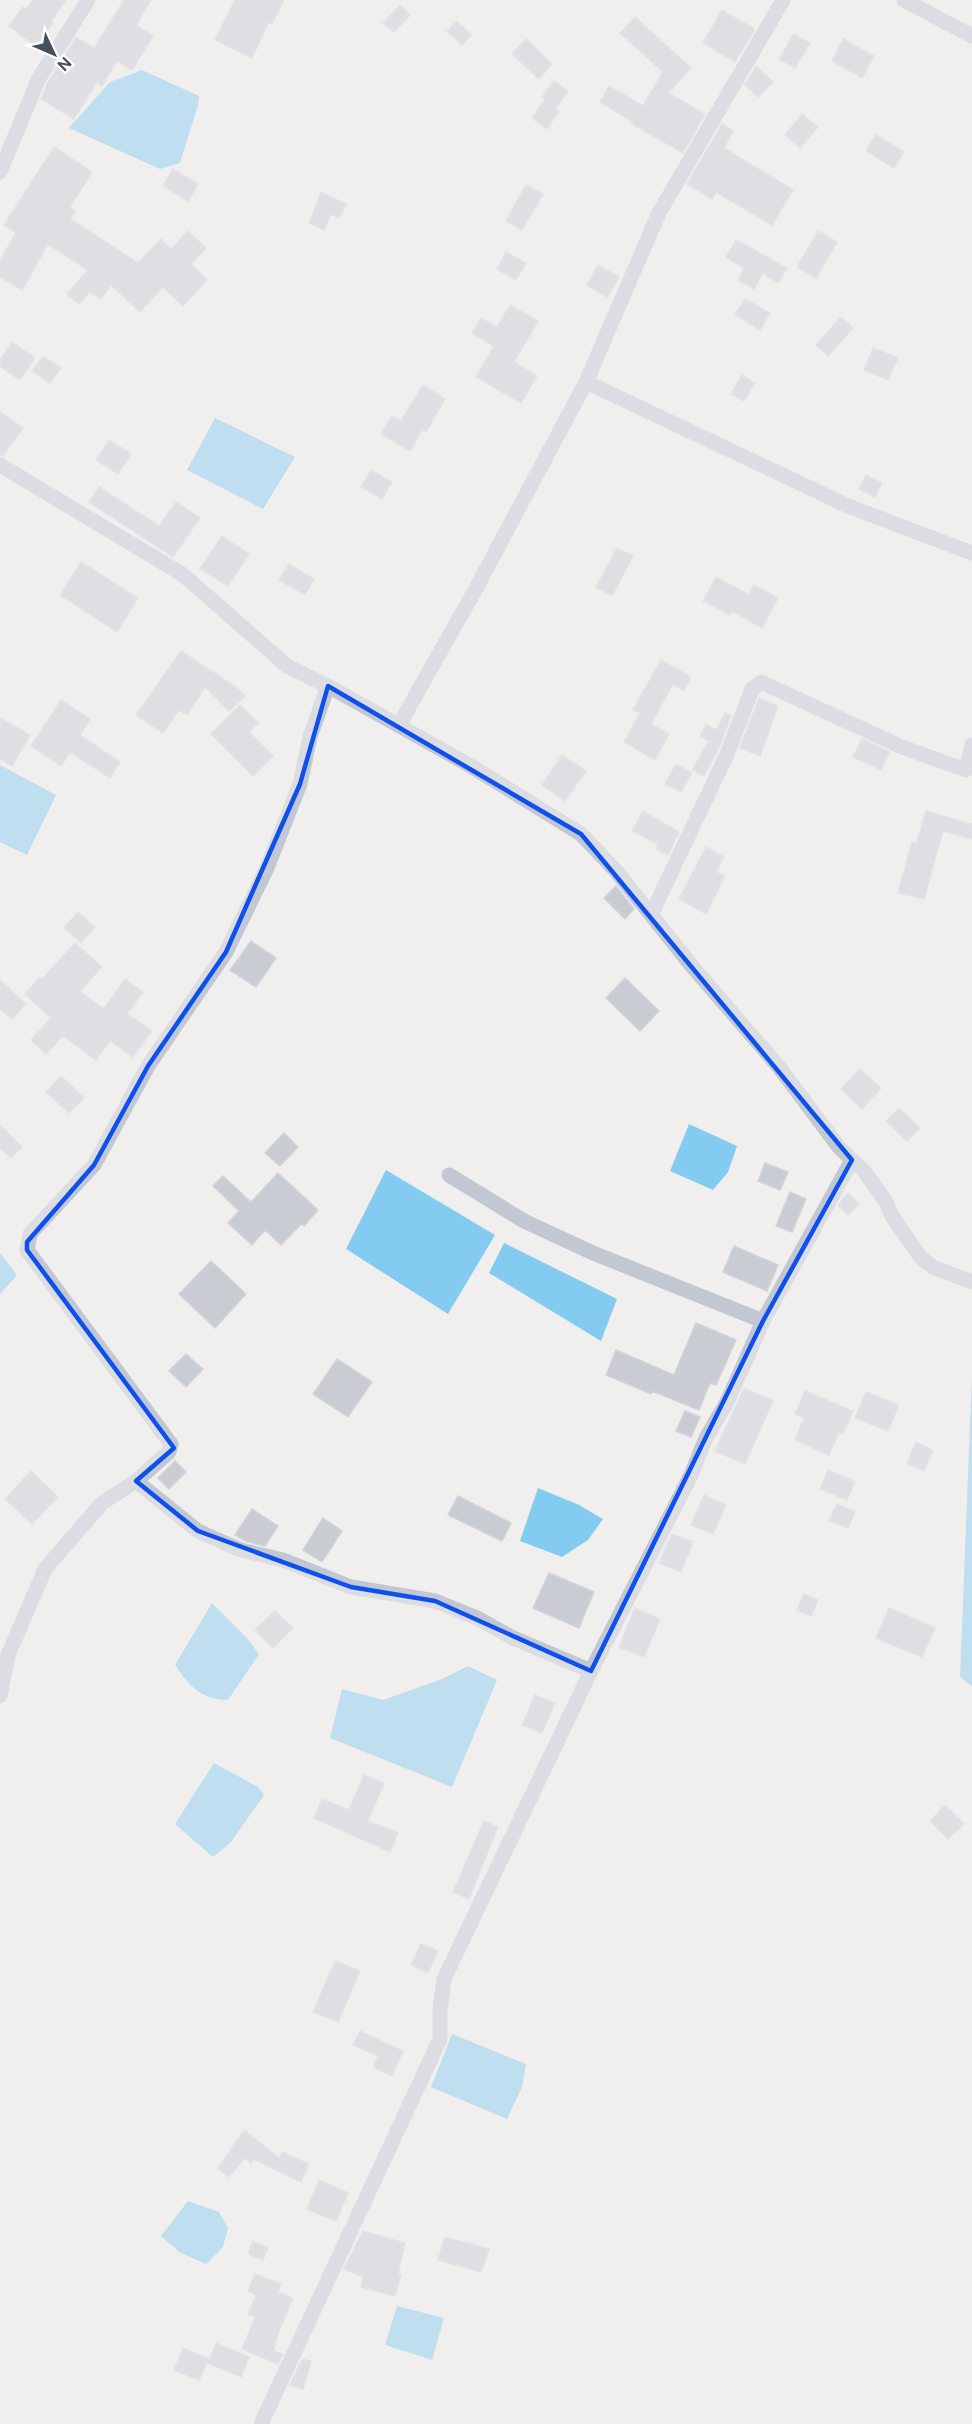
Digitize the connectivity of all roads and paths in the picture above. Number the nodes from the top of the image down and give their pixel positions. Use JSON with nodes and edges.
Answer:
{"nodes":[{"id":1,"x":88,"y":0,"type":"edge"},
{"id":2,"x":783,"y":0,"type":"edge"},
{"id":3,"x":904,"y":0,"type":"edge"},
{"id":4,"x":972,"y":36,"type":"edge"},
{"id":5,"x":0,"y":172,"type":"edge"},
{"id":6,"x":586,"y":382,"type":"junction"},
{"id":7,"x":0,"y":465,"type":"edge"},
{"id":8,"x":972,"y":553,"type":"edge"},
{"id":9,"x":328,"y":686,"type":"junction"},
{"id":10,"x":399,"y":725,"type":"junction"},
{"id":11,"x":972,"y":745,"type":"edge"},
{"id":12,"x":651,"y":915,"type":"junction"},
{"id":13,"x":852,"y":1160,"type":"junction"},
{"id":14,"x":450,"y":1175,"type":"dead end"},
{"id":15,"x":972,"y":1282,"type":"edge"},
{"id":16,"x":763,"y":1321,"type":"junction"},
{"id":17,"x":136,"y":1481,"type":"junction"},
{"id":18,"x":591,"y":1671,"type":"junction"},
{"id":19,"x":0,"y":1696,"type":"edge"},
{"id":20,"x":261,"y":2424,"type":"edge"}],
"edges":[{"from":1,"to":5,"type":"street"},
{"from":2,"to":6,"type":"street"},
{"from":3,"to":4,"type":"street"},
{"from":6,"to":8,"type":"street"},
{"from":6,"to":10,"type":"street"},
{"from":7,"to":9,"type":"street"},
{"from":9,"to":10,"type":"street"},
{"from":9,"to":17,"type":"street"},
{"from":10,"to":12,"type":"street"},
{"from":11,"to":12,"type":"street"},
{"from":12,"to":13,"type":"street"},
{"from":13,"to":15,"type":"street"},
{"from":13,"to":16,"type":"street"},
{"from":14,"to":16,"type":"street"},
{"from":16,"to":18,"type":"street"},
{"from":17,"to":18,"type":"street"},
{"from":17,"to":19,"type":"street"},
{"from":18,"to":20,"type":"street"}]}
